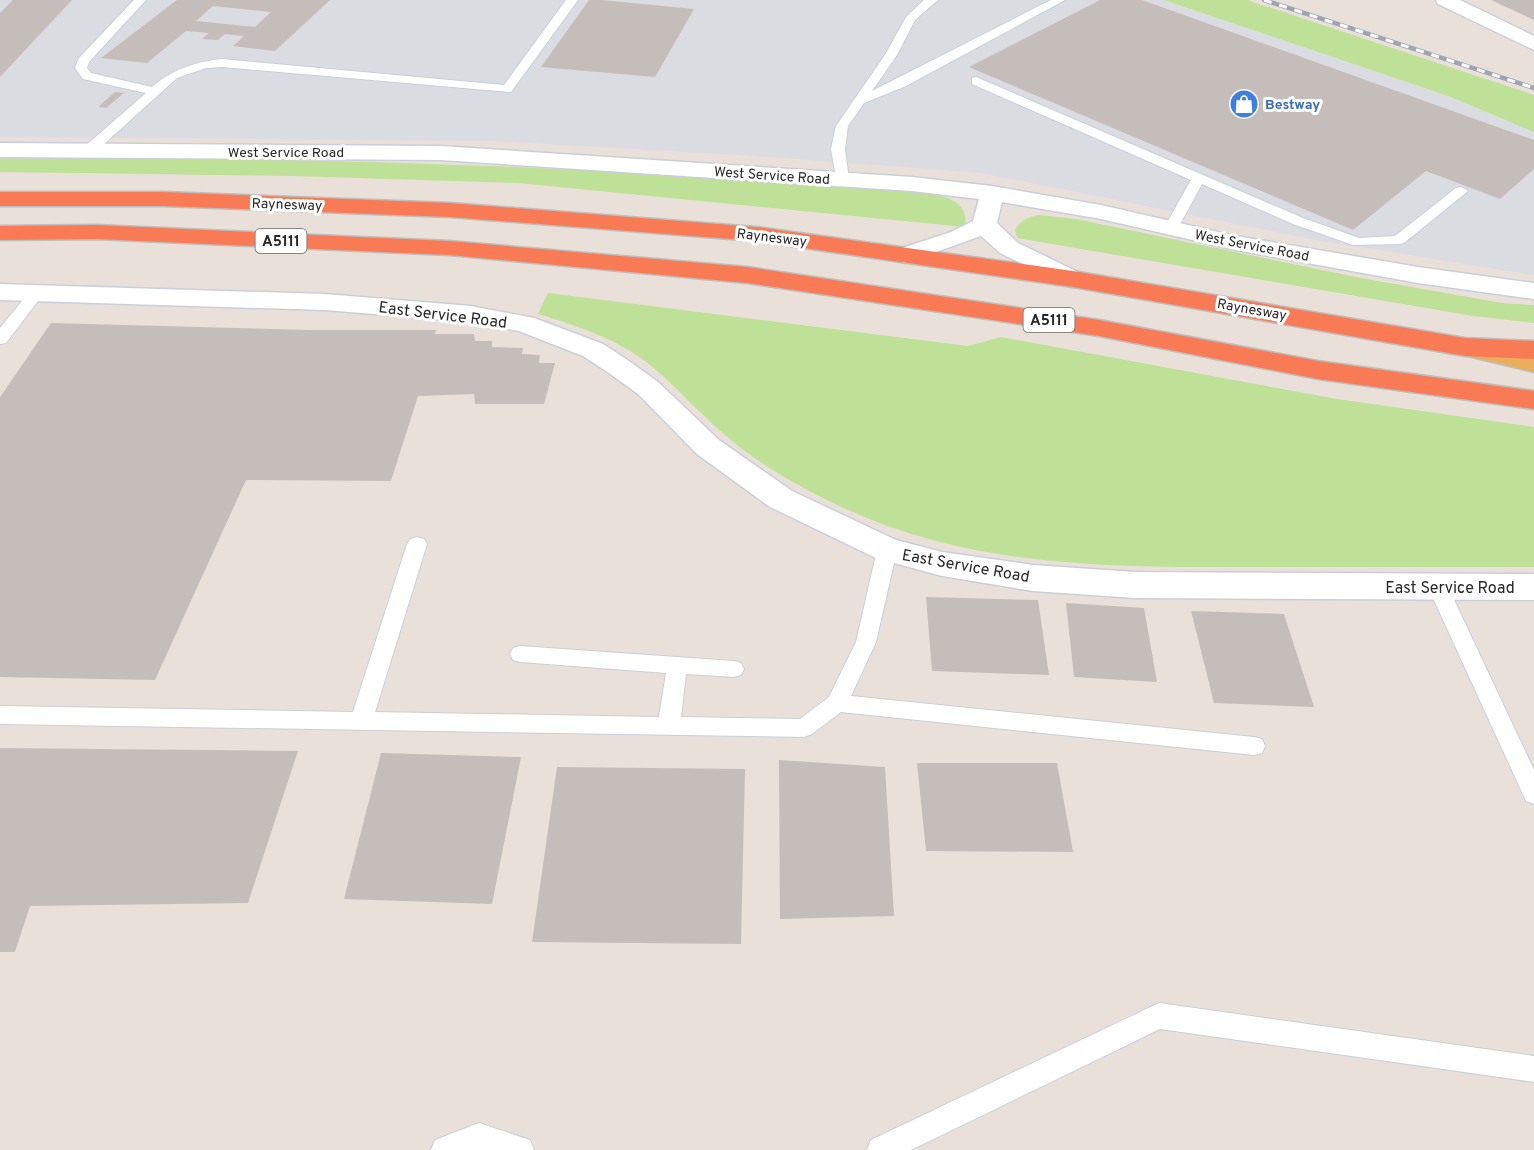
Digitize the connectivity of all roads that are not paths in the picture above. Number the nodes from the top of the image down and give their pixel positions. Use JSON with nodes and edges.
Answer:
{"nodes":[{"id":1,"x":140,"y":0,"type":"edge"},
{"id":2,"x":572,"y":0,"type":"edge"},
{"id":3,"x":932,"y":0,"type":"edge"},
{"id":4,"x":1059,"y":0,"type":"edge"},
{"id":5,"x":1445,"y":0,"type":"edge"},
{"id":6,"x":1534,"y":44,"type":"edge"},
{"id":7,"x":976,"y":81,"type":"dead end"},
{"id":8,"x":153,"y":91,"type":"junction"},
{"id":9,"x":859,"y":101,"type":"junction"},
{"id":10,"x":0,"y":150,"type":"edge"},
{"id":11,"x":88,"y":151,"type":"junction"},
{"id":12,"x":1199,"y":178,"type":"junction"},
{"id":13,"x":842,"y":180,"type":"junction"},
{"id":14,"x":1461,"y":191,"type":"dead end"},
{"id":15,"x":992,"y":193,"type":"junction"},
{"id":16,"x":0,"y":199,"type":"edge"},
{"id":17,"x":984,"y":225,"type":"junction"},
{"id":18,"x":1171,"y":228,"type":"junction"},
{"id":19,"x":0,"y":232,"type":"edge"},
{"id":20,"x":905,"y":255,"type":"junction"},
{"id":21,"x":1073,"y":279,"type":"junction"},
{"id":22,"x":1534,"y":291,"type":"edge"},
{"id":23,"x":0,"y":292,"type":"edge"},
{"id":24,"x":36,"y":293,"type":"junction"},
{"id":25,"x":0,"y":339,"type":"edge"},
{"id":26,"x":1466,"y":347,"type":"junction"},
{"id":27,"x":1534,"y":350,"type":"edge"},
{"id":28,"x":1534,"y":363,"type":"edge"},
{"id":29,"x":1534,"y":399,"type":"edge"},
{"id":30,"x":417,"y":544,"type":"dead end"},
{"id":31,"x":888,"y":550,"type":"junction"},
{"id":32,"x":1438,"y":587,"type":"junction"},
{"id":33,"x":1534,"y":587,"type":"edge"},
{"id":34,"x":520,"y":654,"type":"dead end"},
{"id":35,"x":677,"y":665,"type":"junction"},
{"id":36,"x":734,"y":669,"type":"dead end"},
{"id":37,"x":837,"y":704,"type":"junction"},
{"id":38,"x":0,"y":715,"type":"edge"},
{"id":39,"x":361,"y":721,"type":"junction"},
{"id":40,"x":669,"y":726,"type":"junction"},
{"id":41,"x":1254,"y":747,"type":"dead end"},
{"id":42,"x":1534,"y":794,"type":"edge"},
{"id":43,"x":1534,"y":1069,"type":"edge"},
{"id":44,"x":445,"y":1150,"type":"edge"},
{"id":45,"x":520,"y":1150,"type":"edge"},
{"id":46,"x":881,"y":1150,"type":"edge"}],
"edges":[{"from":1,"to":8,"type":"lane"},
{"from":2,"to":8,"type":"lane"},
{"from":3,"to":9,"type":"lane"},
{"from":4,"to":9,"type":"lane"},
{"from":5,"to":6,"type":"street"},
{"from":7,"to":12,"type":"lane"},
{"from":8,"to":11,"type":"lane"},
{"from":9,"to":13,"type":"lane"},
{"from":10,"to":11,"type":"street","name":"West Service Road"},
{"from":11,"to":13,"type":"street","name":"West Service Road"},
{"from":12,"to":14,"type":"lane"},
{"from":12,"to":18,"type":"lane"},
{"from":13,"to":15,"type":"street","name":"West Service Road"},
{"from":15,"to":17,"type":"street"},
{"from":15,"to":18,"type":"street","name":"West Service Road"},
{"from":16,"to":20,"type":"highway","name":"Raynesway","number":"A5111"},
{"from":17,"to":20,"type":"street"},
{"from":17,"to":21,"type":"street"},
{"from":18,"to":22,"type":"street","name":"West Service Road"},
{"from":19,"to":29,"type":"highway","number":"A5111"},
{"from":20,"to":21,"type":"highway","name":"Raynesway","number":"A5111"},
{"from":21,"to":26,"type":"highway","name":"Raynesway","number":"A5111"},
{"from":23,"to":24,"type":"street","name":"East Service Road"},
{"from":24,"to":25,"type":"lane"},
{"from":24,"to":31,"type":"street","name":"East Service Road"},
{"from":26,"to":27,"type":"highway","number":"A5111"},
{"from":26,"to":28,"type":"main road","name":"Raynesway"},
{"from":30,"to":39,"type":"lane"},
{"from":31,"to":32,"type":"street","name":"East Service Road"},
{"from":31,"to":37,"type":"lane"},
{"from":32,"to":33,"type":"street","name":"East Service Road"},
{"from":32,"to":42,"type":"lane"},
{"from":34,"to":35,"type":"lane"},
{"from":35,"to":36,"type":"lane"},
{"from":35,"to":40,"type":"lane"},
{"from":37,"to":40,"type":"lane"},
{"from":37,"to":41,"type":"lane"},
{"from":38,"to":39,"type":"lane"},
{"from":39,"to":40,"type":"lane"},
{"from":43,"to":46,"type":"lane"},
{"from":44,"to":45,"type":"lane"}]}
